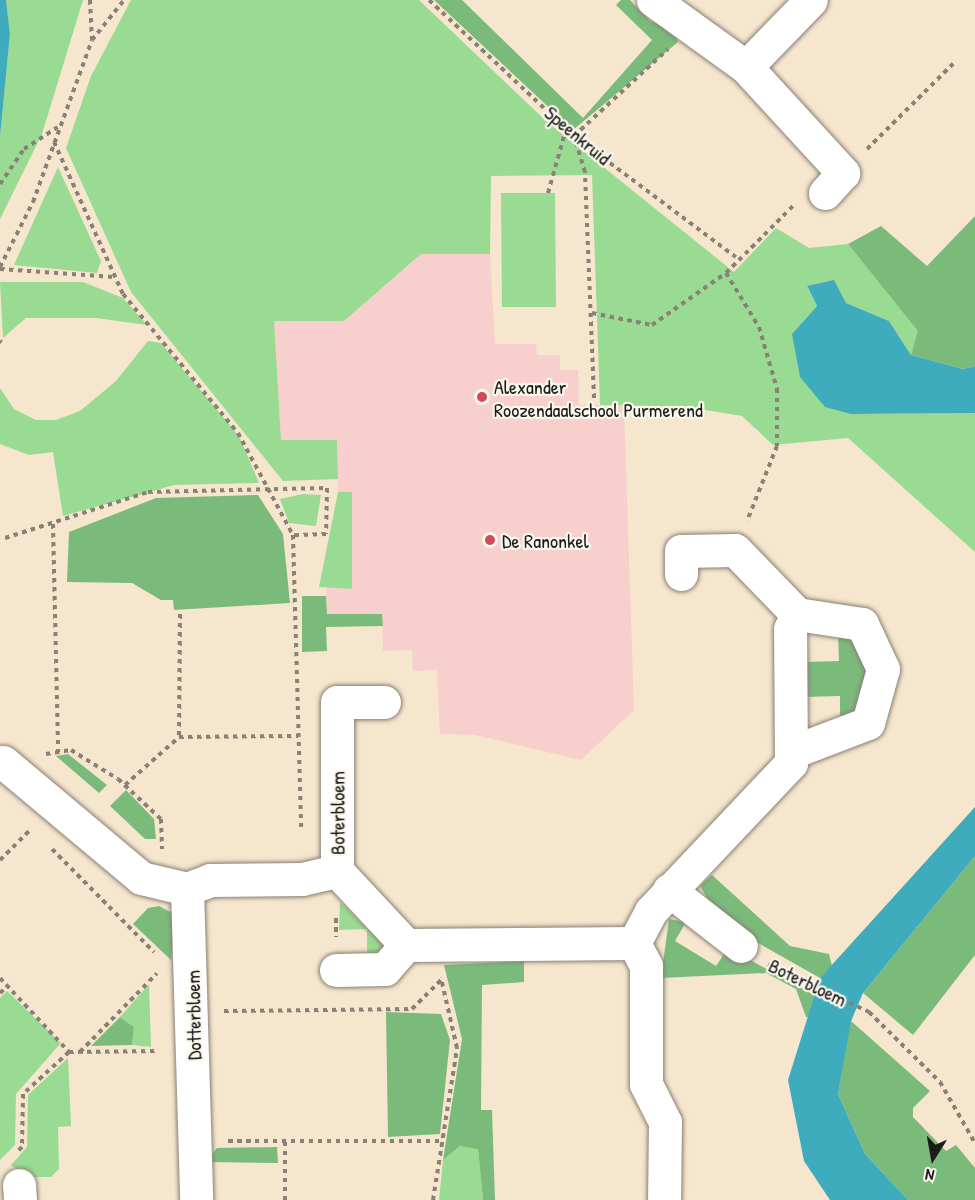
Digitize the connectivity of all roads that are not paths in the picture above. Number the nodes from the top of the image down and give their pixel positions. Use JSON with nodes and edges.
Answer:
{"nodes":[{"id":1,"x":653,"y":0,"type":"edge"},
{"id":2,"x":811,"y":0,"type":"edge"},
{"id":3,"x":746,"y":67,"type":"junction"},
{"id":4,"x":834,"y":183,"type":"road end"},
{"id":5,"x":681,"y":574,"type":"dead end"},
{"id":6,"x":797,"y":614,"type":"junction"},
{"id":7,"x":384,"y":702,"type":"dead end"},
{"id":8,"x":792,"y":752,"type":"junction"},
{"id":9,"x":3,"y":762,"type":"road end"},
{"id":10,"x":337,"y":871,"type":"junction"},
{"id":11,"x":175,"y":886,"type":"junction"},
{"id":12,"x":669,"y":890,"type":"junction"},
{"id":13,"x":634,"y":943,"type":"junction"},
{"id":14,"x":420,"y":945,"type":"junction"},
{"id":15,"x":741,"y":946,"type":"road end"},
{"id":16,"x":336,"y":970,"type":"dead end"},
{"id":17,"x":196,"y":1200,"type":"edge"},
{"id":18,"x":664,"y":1200,"type":"edge"}],
"edges":[{"from":1,"to":3,"type":"street"},
{"from":2,"to":3,"type":"street"},
{"from":3,"to":4,"type":"street"},
{"from":5,"to":6,"type":"street"},
{"from":6,"to":8,"type":"street"},
{"from":6,"to":8,"type":"street"},
{"from":7,"to":10,"type":"street","name":"Boterbloem"},
{"from":8,"to":12,"type":"street"},
{"from":9,"to":11,"type":"street"},
{"from":10,"to":11,"type":"street"},
{"from":10,"to":14,"type":"street","name":"Boterbloem"},
{"from":11,"to":17,"type":"street","name":"Dotterbloem"},
{"from":12,"to":13,"type":"street"},
{"from":12,"to":15,"type":"street"},
{"from":13,"to":14,"type":"street"},
{"from":13,"to":18,"type":"street"},
{"from":14,"to":16,"type":"street"}]}
